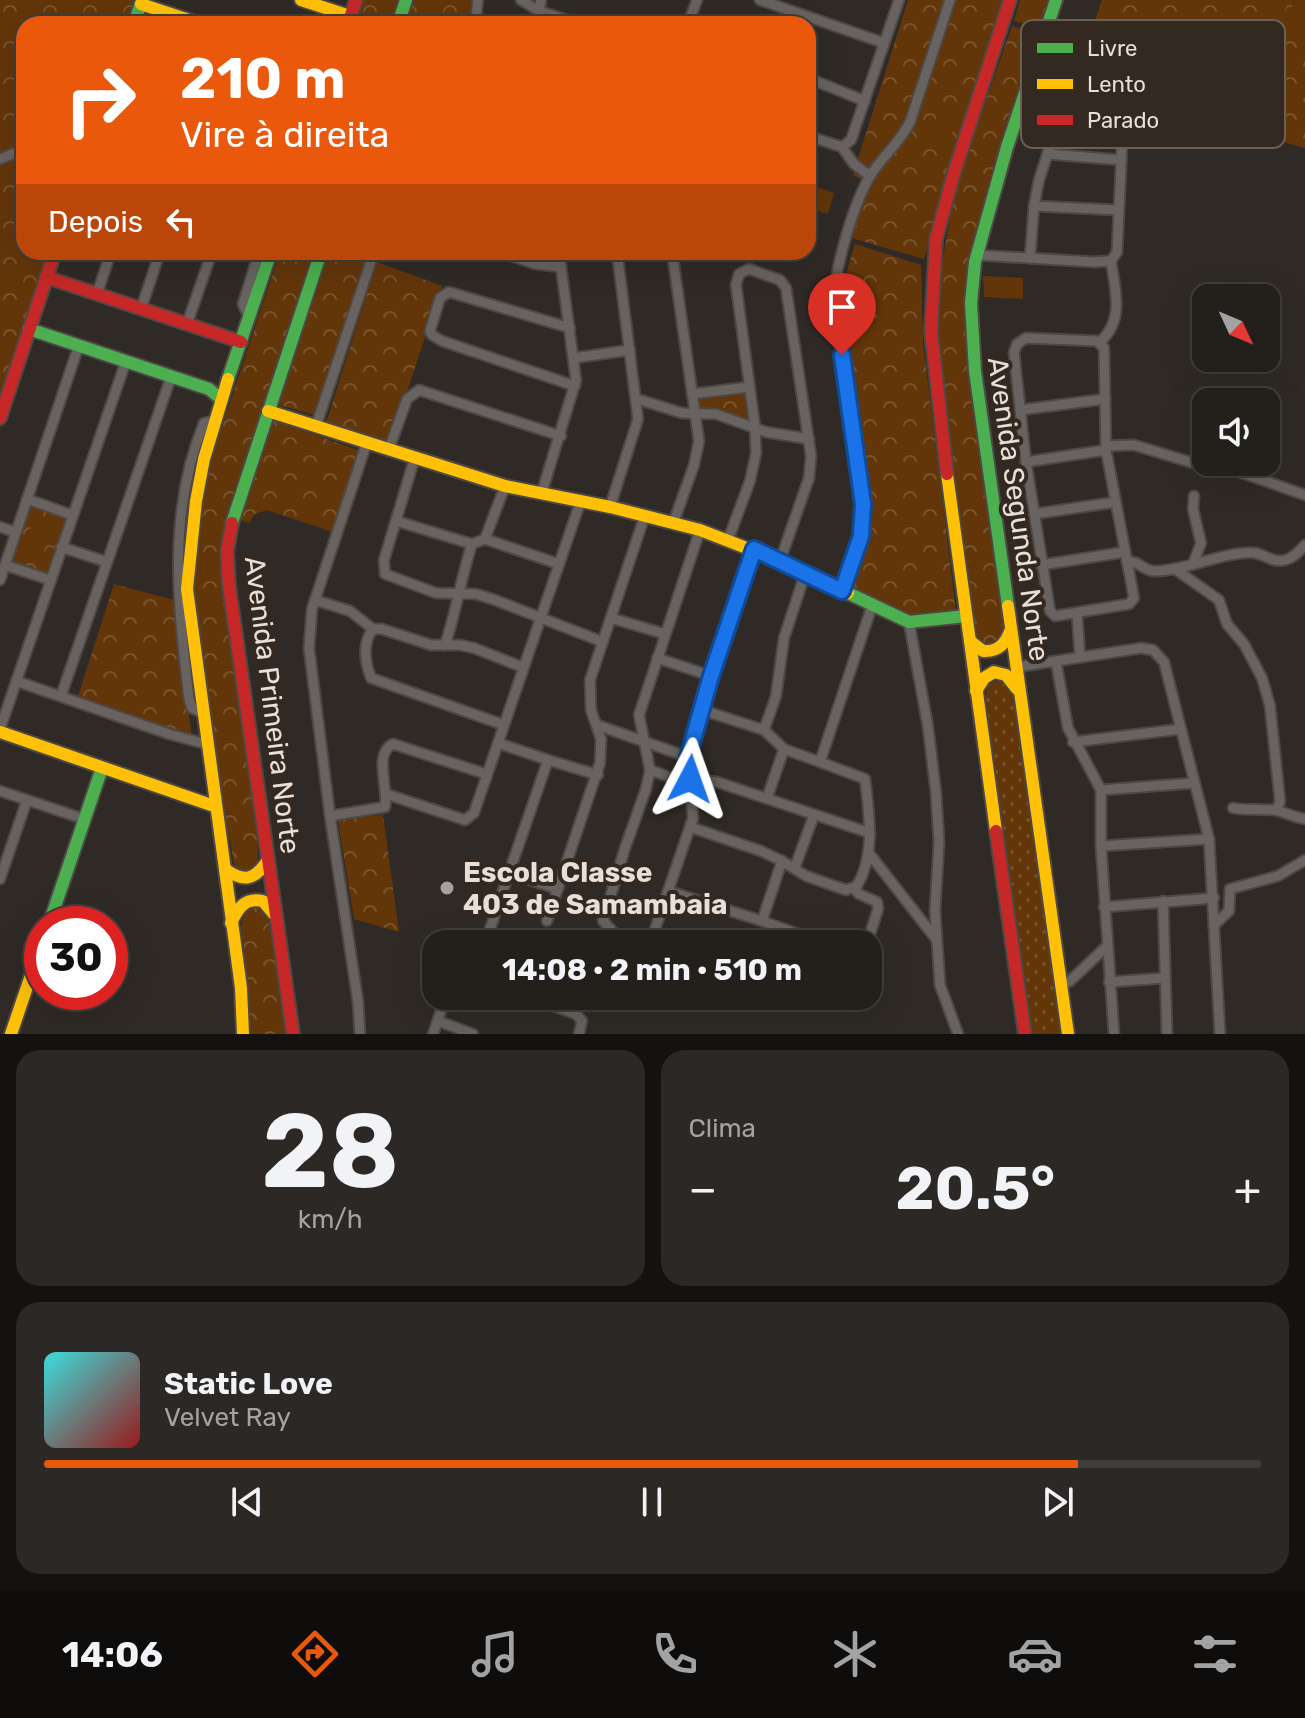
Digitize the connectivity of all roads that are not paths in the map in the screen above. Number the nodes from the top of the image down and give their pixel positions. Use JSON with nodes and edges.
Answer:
{"nodes":[{"id":1,"x":301,"y":0,"type":"edge"},
{"id":2,"x":521,"y":0,"type":"edge"},
{"id":3,"x":760,"y":0,"type":"edge"},
{"id":4,"x":899,"y":0,"type":"edge"},
{"id":5,"x":950,"y":0,"type":"edge"},
{"id":6,"x":1010,"y":0,"type":"edge"},
{"id":7,"x":1056,"y":0,"type":"edge"},
{"id":8,"x":142,"y":2,"type":"edge"},
{"id":9,"x":540,"y":5,"type":"edge"},
{"id":10,"x":176,"y":16,"type":"edge"},
{"id":11,"x":339,"y":16,"type":"edge"},
{"id":12,"x":563,"y":16,"type":"edge"},
{"id":13,"x":806,"y":16,"type":"edge"},
{"id":14,"x":816,"y":19,"type":"edge"},
{"id":15,"x":1049,"y":20,"type":"edge"},
{"id":16,"x":884,"y":43,"type":"junction"},
{"id":17,"x":816,"y":81,"type":"edge"},
{"id":18,"x":865,"y":101,"type":"junction"},
{"id":19,"x":1021,"y":104,"type":"edge"},
{"id":20,"x":816,"y":139,"type":"edge"},
{"id":21,"x":842,"y":147,"type":"junction"},
{"id":22,"x":1050,"y":148,"type":"edge"},
{"id":23,"x":1122,"y":148,"type":"edge"},
{"id":24,"x":1048,"y":154,"type":"junction"},
{"id":25,"x":1121,"y":160,"type":"junction"},
{"id":26,"x":870,"y":176,"type":"junction"},
{"id":27,"x":1034,"y":206,"type":"junction"},
{"id":28,"x":1118,"y":210,"type":"junction"},
{"id":29,"x":977,"y":255,"type":"junction"},
{"id":30,"x":1030,"y":258,"type":"junction"},
{"id":31,"x":52,"y":260,"type":"edge"},
{"id":32,"x":108,"y":260,"type":"edge"},
{"id":33,"x":157,"y":260,"type":"edge"},
{"id":34,"x":209,"y":260,"type":"edge"},
{"id":35,"x":257,"y":260,"type":"edge"},
{"id":36,"x":268,"y":260,"type":"edge"},
{"id":37,"x":318,"y":260,"type":"edge"},
{"id":38,"x":371,"y":260,"type":"edge"},
{"id":39,"x":523,"y":260,"type":"edge"},
{"id":40,"x":560,"y":260,"type":"edge"},
{"id":41,"x":618,"y":260,"type":"edge"},
{"id":42,"x":673,"y":260,"type":"edge"},
{"id":43,"x":1111,"y":261,"type":"junction"},
{"id":44,"x":561,"y":267,"type":"junction"},
{"id":45,"x":46,"y":277,"type":"junction"},
{"id":46,"x":97,"y":294,"type":"junction"},
{"id":47,"x":141,"y":309,"type":"junction"},
{"id":48,"x":250,"y":314,"type":"junction"},
{"id":49,"x":187,"y":324,"type":"junction"},
{"id":50,"x":570,"y":328,"type":"junction"},
{"id":51,"x":29,"y":329,"type":"junction"},
{"id":52,"x":241,"y":342,"type":"junction"},
{"id":53,"x":1100,"y":342,"type":"junction"},
{"id":54,"x":79,"y":345,"type":"junction"},
{"id":55,"x":630,"y":350,"type":"junction"},
{"id":56,"x":574,"y":358,"type":"junction"},
{"id":57,"x":126,"y":361,"type":"junction"},
{"id":58,"x":171,"y":377,"type":"junction"},
{"id":59,"x":226,"y":386,"type":"junction"},
{"id":60,"x":575,"y":386,"type":"junction"},
{"id":61,"x":749,"y":387,"type":"junction"},
{"id":62,"x":209,"y":389,"type":"junction"},
{"id":63,"x":692,"y":394,"type":"junction"},
{"id":64,"x":221,"y":399,"type":"junction"},
{"id":65,"x":637,"y":399,"type":"junction"},
{"id":66,"x":1105,"y":399,"type":"junction"},
{"id":67,"x":1020,"y":410,"type":"junction"},
{"id":68,"x":268,"y":411,"type":"junction"},
{"id":69,"x":695,"y":415,"type":"junction"},
{"id":70,"x":0,"y":418,"type":"edge"},
{"id":71,"x":316,"y":426,"type":"junction"},
{"id":72,"x":755,"y":427,"type":"junction"},
{"id":73,"x":561,"y":436,"type":"junction"},
{"id":74,"x":809,"y":439,"type":"junction"},
{"id":75,"x":367,"y":442,"type":"junction"},
{"id":76,"x":1106,"y":448,"type":"junction"},
{"id":77,"x":389,"y":449,"type":"junction"},
{"id":78,"x":415,"y":457,"type":"junction"},
{"id":79,"x":1026,"y":462,"type":"junction"},
{"id":80,"x":505,"y":486,"type":"junction"},
{"id":81,"x":542,"y":492,"type":"junction"},
{"id":82,"x":1305,"y":495,"type":"edge"},
{"id":83,"x":1194,"y":496,"type":"dead end"},
{"id":84,"x":27,"y":499,"type":"junction"},
{"id":85,"x":581,"y":500,"type":"junction"},
{"id":86,"x":1116,"y":502,"type":"junction"},
{"id":87,"x":610,"y":507,"type":"junction"},
{"id":88,"x":1034,"y":514,"type":"junction"},
{"id":89,"x":72,"y":515,"type":"junction"},
{"id":90,"x":645,"y":515,"type":"junction"},
{"id":91,"x":396,"y":521,"type":"junction"},
{"id":92,"x":674,"y":521,"type":"junction"},
{"id":93,"x":0,"y":527,"type":"edge"},
{"id":94,"x":700,"y":530,"type":"junction"},
{"id":95,"x":15,"y":532,"type":"junction"},
{"id":96,"x":485,"y":539,"type":"junction"},
{"id":97,"x":728,"y":540,"type":"junction"},
{"id":98,"x":472,"y":544,"type":"junction"},
{"id":99,"x":1305,"y":545,"type":"edge"},
{"id":100,"x":61,"y":547,"type":"junction"},
{"id":101,"x":754,"y":549,"type":"junction"},
{"id":102,"x":1126,"y":557,"type":"junction"},
{"id":103,"x":780,"y":561,"type":"junction"},
{"id":104,"x":107,"y":562,"type":"junction"},
{"id":105,"x":559,"y":564,"type":"junction"},
{"id":106,"x":1193,"y":564,"type":"junction"},
{"id":107,"x":5,"y":565,"type":"junction"},
{"id":108,"x":1041,"y":565,"type":"junction"},
{"id":109,"x":1175,"y":569,"type":"junction"},
{"id":110,"x":805,"y":574,"type":"junction"},
{"id":111,"x":0,"y":580,"type":"edge"},
{"id":112,"x":50,"y":580,"type":"junction"},
{"id":113,"x":842,"y":591,"type":"junction"},
{"id":114,"x":458,"y":594,"type":"junction"},
{"id":115,"x":315,"y":600,"type":"junction"},
{"id":116,"x":872,"y":606,"type":"junction"},
{"id":117,"x":1077,"y":613,"type":"junction"},
{"id":118,"x":540,"y":615,"type":"junction"},
{"id":119,"x":966,"y":616,"type":"junction"},
{"id":120,"x":611,"y":618,"type":"junction"},
{"id":121,"x":909,"y":622,"type":"junction"},
{"id":122,"x":1011,"y":626,"type":"junction"},
{"id":123,"x":373,"y":629,"type":"junction"},
{"id":124,"x":665,"y":634,"type":"junction"},
{"id":125,"x":970,"y":641,"type":"junction"},
{"id":126,"x":603,"y":642,"type":"junction"},
{"id":127,"x":445,"y":645,"type":"junction"},
{"id":128,"x":1080,"y":657,"type":"junction"},
{"id":129,"x":657,"y":658,"type":"junction"},
{"id":130,"x":1056,"y":662,"type":"junction"},
{"id":131,"x":522,"y":667,"type":"junction"},
{"id":132,"x":1017,"y":667,"type":"junction"},
{"id":133,"x":711,"y":676,"type":"junction"},
{"id":134,"x":16,"y":681,"type":"junction"},
{"id":135,"x":1019,"y":691,"type":"junction"},
{"id":136,"x":976,"y":692,"type":"junction"},
{"id":137,"x":61,"y":696,"type":"junction"},
{"id":138,"x":702,"y":710,"type":"junction"},
{"id":139,"x":504,"y":725,"type":"junction"},
{"id":140,"x":597,"y":725,"type":"junction"},
{"id":141,"x":1181,"y":729,"type":"junction"},
{"id":142,"x":764,"y":730,"type":"junction"},
{"id":143,"x":0,"y":731,"type":"edge"},
{"id":144,"x":642,"y":740,"type":"junction"},
{"id":145,"x":1073,"y":742,"type":"junction"},
{"id":146,"x":498,"y":743,"type":"junction"},
{"id":147,"x":206,"y":744,"type":"junction"},
{"id":148,"x":784,"y":749,"type":"junction"},
{"id":149,"x":688,"y":757,"type":"junction"},
{"id":150,"x":548,"y":760,"type":"junction"},
{"id":151,"x":820,"y":762,"type":"junction"},
{"id":152,"x":102,"y":768,"type":"junction"},
{"id":153,"x":650,"y":770,"type":"junction"},
{"id":154,"x":486,"y":774,"type":"junction"},
{"id":155,"x":598,"y":775,"type":"junction"},
{"id":156,"x":690,"y":782,"type":"junction"},
{"id":157,"x":1194,"y":783,"type":"junction"},
{"id":158,"x":1101,"y":790,"type":"junction"},
{"id":159,"x":0,"y":791,"type":"edge"},
{"id":160,"x":386,"y":794,"type":"junction"},
{"id":161,"x":767,"y":798,"type":"junction"},
{"id":162,"x":27,"y":800,"type":"junction"},
{"id":163,"x":214,"y":806,"type":"junction"},
{"id":164,"x":1233,"y":808,"type":"dead end"},
{"id":165,"x":1277,"y":810,"type":"junction"},
{"id":166,"x":814,"y":815,"type":"junction"},
{"id":167,"x":330,"y":816,"type":"junction"},
{"id":168,"x":84,"y":819,"type":"junction"},
{"id":169,"x":1305,"y":819,"type":"edge"},
{"id":170,"x":690,"y":827,"type":"junction"},
{"id":171,"x":870,"y":833,"type":"junction"},
{"id":172,"x":1209,"y":839,"type":"junction"},
{"id":173,"x":1101,"y":846,"type":"junction"},
{"id":174,"x":868,"y":852,"type":"junction"},
{"id":175,"x":268,"y":860,"type":"junction"},
{"id":176,"x":1305,"y":860,"type":"edge"},
{"id":177,"x":782,"y":861,"type":"junction"},
{"id":178,"x":795,"y":867,"type":"junction"},
{"id":179,"x":225,"y":869,"type":"junction"},
{"id":180,"x":509,"y":873,"type":"junction"},
{"id":181,"x":0,"y":879,"type":"edge"},
{"id":182,"x":854,"y":888,"type":"junction"},
{"id":183,"x":558,"y":889,"type":"junction"},
{"id":184,"x":668,"y":891,"type":"junction"},
{"id":185,"x":1214,"y":898,"type":"junction"},
{"id":186,"x":1163,"y":901,"type":"junction"},
{"id":187,"x":55,"y":906,"type":"edge"},
{"id":188,"x":1104,"y":907,"type":"junction"},
{"id":189,"x":276,"y":916,"type":"junction"},
{"id":190,"x":547,"y":921,"type":"dead end"},
{"id":191,"x":762,"y":921,"type":"junction"},
{"id":192,"x":231,"y":923,"type":"junction"},
{"id":193,"x":1214,"y":925,"type":"junction"},
{"id":194,"x":777,"y":928,"type":"joint"},
{"id":195,"x":490,"y":930,"type":"edge"},
{"id":196,"x":611,"y":930,"type":"edge"},
{"id":197,"x":654,"y":930,"type":"edge"},
{"id":198,"x":783,"y":930,"type":"edge"},
{"id":199,"x":871,"y":930,"type":"edge"},
{"id":200,"x":936,"y":939,"type":"junction"},
{"id":201,"x":1107,"y":946,"type":"junction"},
{"id":202,"x":1164,"y":978,"type":"junction"},
{"id":203,"x":1109,"y":982,"type":"junction"},
{"id":204,"x":1061,"y":985,"type":"junction"},
{"id":205,"x":24,"y":996,"type":"edge"},
{"id":206,"x":442,"y":1010,"type":"edge"},
{"id":207,"x":565,"y":1010,"type":"edge"},
{"id":208,"x":438,"y":1021,"type":"junction"},
{"id":209,"x":11,"y":1034,"type":"edge"},
{"id":210,"x":243,"y":1034,"type":"edge"},
{"id":211,"x":293,"y":1034,"type":"edge"},
{"id":212,"x":360,"y":1034,"type":"edge"},
{"id":213,"x":433,"y":1034,"type":"edge"},
{"id":214,"x":473,"y":1034,"type":"edge"},
{"id":215,"x":579,"y":1034,"type":"edge"},
{"id":216,"x":958,"y":1034,"type":"edge"},
{"id":217,"x":1025,"y":1034,"type":"edge"},
{"id":218,"x":1068,"y":1034,"type":"edge"},
{"id":219,"x":1114,"y":1034,"type":"edge"},
{"id":220,"x":1167,"y":1034,"type":"edge"},
{"id":221,"x":1220,"y":1034,"type":"edge"}],
"edges":[{"from":1,"to":11,"type":"main road"},
{"from":2,"to":9,"type":"street"},
{"from":3,"to":13,"type":"street"},
{"from":4,"to":16,"type":"street"},
{"from":5,"to":26,"type":"street"},
{"from":6,"to":119,"type":"main road"},
{"from":7,"to":15,"type":"main road","name":"Avenida Segunda Norte"},
{"from":8,"to":10,"type":"main road"},
{"from":9,"to":12,"type":"street"},
{"from":14,"to":16,"type":"street"},
{"from":16,"to":18,"type":"street"},
{"from":17,"to":18,"type":"street"},
{"from":18,"to":21,"type":"street"},
{"from":19,"to":29,"type":"main road","name":"Avenida Segunda Norte"},
{"from":20,"to":21,"type":"street"},
{"from":21,"to":26,"type":"street"},
{"from":22,"to":24,"type":"street"},
{"from":23,"to":25,"type":"street"},
{"from":24,"to":25,"type":"street"},
{"from":24,"to":27,"type":"street"},
{"from":25,"to":28,"type":"street"},
{"from":26,"to":113,"type":"street"},
{"from":27,"to":28,"type":"street"},
{"from":27,"to":30,"type":"street"},
{"from":28,"to":43,"type":"street"},
{"from":29,"to":30,"type":"street"},
{"from":29,"to":122,"type":"main road","name":"Avenida Segunda Norte"},
{"from":30,"to":43,"type":"street"},
{"from":31,"to":45,"type":"main road"},
{"from":32,"to":46,"type":"street"},
{"from":33,"to":47,"type":"street"},
{"from":34,"to":49,"type":"street"},
{"from":35,"to":48,"type":"street"},
{"from":36,"to":48,"type":"main road"},
{"from":37,"to":68,"type":"main road","name":"Avenida Primeira Norte"},
{"from":38,"to":71,"type":"street"},
{"from":39,"to":44,"type":"street"},
{"from":40,"to":44,"type":"street"},
{"from":41,"to":55,"type":"street"},
{"from":42,"to":63,"type":"street"},
{"from":43,"to":53,"type":"street"},
{"from":44,"to":50,"type":"street"},
{"from":45,"to":46,"type":"main road"},
{"from":45,"to":51,"type":"main road"},
{"from":46,"to":47,"type":"main road"},
{"from":47,"to":49,"type":"main road"},
{"from":48,"to":52,"type":"main road"},
{"from":49,"to":52,"type":"main road"},
{"from":50,"to":56,"type":"street"},
{"from":50,"to":60,"type":"street"},
{"from":51,"to":54,"type":"main road"},
{"from":51,"to":70,"type":"main road"},
{"from":52,"to":59,"type":"main road"},
{"from":53,"to":66,"type":"street"},
{"from":53,"to":67,"type":"street"},
{"from":54,"to":57,"type":"main road"},
{"from":54,"to":84,"type":"street"},
{"from":55,"to":56,"type":"street"},
{"from":55,"to":65,"type":"street"},
{"from":56,"to":60,"type":"street"},
{"from":57,"to":58,"type":"main road"},
{"from":57,"to":89,"type":"street"},
{"from":58,"to":62,"type":"main road"},
{"from":58,"to":104,"type":"street"},
{"from":59,"to":62,"type":"main road"},
{"from":59,"to":64,"type":"main road"},
{"from":60,"to":73,"type":"street"},
{"from":61,"to":63,"type":"street"},
{"from":61,"to":72,"type":"street"},
{"from":61,"to":74,"type":"street"},
{"from":62,"to":64,"type":"main road"},
{"from":63,"to":69,"type":"street"},
{"from":64,"to":147,"type":"main road"},
{"from":65,"to":69,"type":"street"},
{"from":65,"to":87,"type":"street"},
{"from":66,"to":67,"type":"street"},
{"from":66,"to":76,"type":"street"},
{"from":67,"to":79,"type":"street"},
{"from":68,"to":71,"type":"main road"},
{"from":68,"to":175,"type":"main road","name":"Avenida Primeira Norte"},
{"from":69,"to":72,"type":"street"},
{"from":69,"to":92,"type":"street"},
{"from":71,"to":75,"type":"main road"},
{"from":72,"to":74,"type":"street"},
{"from":72,"to":97,"type":"street"},
{"from":73,"to":77,"type":"street"},
{"from":73,"to":81,"type":"street"},
{"from":74,"to":103,"type":"street"},
{"from":75,"to":77,"type":"main road"},
{"from":75,"to":115,"type":"street"},
{"from":76,"to":79,"type":"street"},
{"from":76,"to":82,"type":"street"},
{"from":76,"to":86,"type":"street"},
{"from":77,"to":78,"type":"main road"},
{"from":78,"to":80,"type":"main road"},
{"from":78,"to":91,"type":"street"},
{"from":79,"to":88,"type":"street"},
{"from":80,"to":81,"type":"main road"},
{"from":80,"to":96,"type":"street"},
{"from":81,"to":85,"type":"main road"},
{"from":83,"to":106,"type":"street"},
{"from":84,"to":89,"type":"street"},
{"from":84,"to":95,"type":"street"},
{"from":85,"to":87,"type":"main road"},
{"from":85,"to":105,"type":"street"},
{"from":86,"to":88,"type":"street"},
{"from":86,"to":102,"type":"street"},
{"from":87,"to":90,"type":"main road"},
{"from":88,"to":108,"type":"street"},
{"from":89,"to":100,"type":"street"},
{"from":90,"to":92,"type":"main road"},
{"from":90,"to":120,"type":"street"},
{"from":91,"to":98,"type":"street"},
{"from":91,"to":114,"type":"street"},
{"from":92,"to":94,"type":"main road"},
{"from":93,"to":95,"type":"street"},
{"from":94,"to":97,"type":"main road"},
{"from":94,"to":124,"type":"street"},
{"from":95,"to":107,"type":"street"},
{"from":96,"to":98,"type":"street"},
{"from":96,"to":105,"type":"street"},
{"from":97,"to":101,"type":"main road"},
{"from":98,"to":114,"type":"street"},
{"from":99,"to":106,"type":"street"},
{"from":100,"to":104,"type":"street"},
{"from":100,"to":112,"type":"street"},
{"from":101,"to":103,"type":"main road"},
{"from":101,"to":133,"type":"street"},
{"from":102,"to":108,"type":"street"},
{"from":102,"to":109,"type":"street"},
{"from":102,"to":117,"type":"street"},
{"from":103,"to":110,"type":"main road"},
{"from":104,"to":137,"type":"street"},
{"from":105,"to":118,"type":"street"},
{"from":106,"to":109,"type":"street"},
{"from":107,"to":111,"type":"street"},
{"from":107,"to":112,"type":"street"},
{"from":108,"to":117,"type":"street"},
{"from":109,"to":165,"type":"street"},
{"from":110,"to":113,"type":"main road"},
{"from":110,"to":142,"type":"street"},
{"from":112,"to":134,"type":"street"},
{"from":113,"to":116,"type":"main road"},
{"from":114,"to":118,"type":"street"},
{"from":114,"to":127,"type":"street"},
{"from":115,"to":123,"type":"street"},
{"from":115,"to":167,"type":"street"},
{"from":116,"to":121,"type":"main road"},
{"from":116,"to":151,"type":"street"},
{"from":117,"to":128,"type":"street"},
{"from":118,"to":126,"type":"street"},
{"from":118,"to":131,"type":"street"},
{"from":119,"to":121,"type":"main road"},
{"from":119,"to":125,"type":"main road"},
{"from":120,"to":124,"type":"street"},
{"from":120,"to":126,"type":"street"},
{"from":121,"to":200,"type":"street"},
{"from":122,"to":125,"type":"main road"},
{"from":122,"to":132,"type":"main road","name":"Avenida Segunda Norte"},
{"from":123,"to":127,"type":"street"},
{"from":123,"to":139,"type":"street"},
{"from":124,"to":129,"type":"street"},
{"from":125,"to":136,"type":"main road"},
{"from":126,"to":140,"type":"street"},
{"from":127,"to":131,"type":"street"},
{"from":128,"to":130,"type":"street"},
{"from":128,"to":141,"type":"street"},
{"from":129,"to":133,"type":"street"},
{"from":129,"to":144,"type":"street"},
{"from":130,"to":132,"type":"street"},
{"from":130,"to":145,"type":"street"},
{"from":131,"to":139,"type":"street"},
{"from":132,"to":135,"type":"main road","name":"Avenida Segunda Norte"},
{"from":133,"to":138,"type":"street"},
{"from":134,"to":137,"type":"street"},
{"from":134,"to":143,"type":"street"},
{"from":135,"to":136,"type":"main road"},
{"from":135,"to":204,"type":"main road","name":"Avenida Segunda Norte"},
{"from":136,"to":217,"type":"main road"},
{"from":137,"to":147,"type":"street"},
{"from":138,"to":142,"type":"street"},
{"from":138,"to":149,"type":"street"},
{"from":139,"to":146,"type":"street"},
{"from":140,"to":144,"type":"street"},
{"from":140,"to":155,"type":"street"},
{"from":141,"to":145,"type":"street"},
{"from":141,"to":157,"type":"street"},
{"from":142,"to":148,"type":"street"},
{"from":143,"to":152,"type":"main road"},
{"from":144,"to":149,"type":"street"},
{"from":144,"to":153,"type":"street"},
{"from":145,"to":158,"type":"street"},
{"from":146,"to":150,"type":"street"},
{"from":146,"to":154,"type":"street"},
{"from":147,"to":163,"type":"main road"},
{"from":148,"to":151,"type":"street"},
{"from":148,"to":161,"type":"street"},
{"from":149,"to":156,"type":"street"},
{"from":150,"to":155,"type":"street"},
{"from":150,"to":180,"type":"street"},
{"from":151,"to":171,"type":"street"},
{"from":152,"to":163,"type":"main road"},
{"from":152,"to":168,"type":"main road"},
{"from":153,"to":156,"type":"street"},
{"from":153,"to":196,"type":"street"},
{"from":154,"to":160,"type":"street"},
{"from":154,"to":160,"type":"street"},
{"from":155,"to":183,"type":"street"},
{"from":156,"to":161,"type":"street"},
{"from":156,"to":170,"type":"street"},
{"from":157,"to":158,"type":"street"},
{"from":157,"to":172,"type":"street"},
{"from":158,"to":173,"type":"street"},
{"from":159,"to":162,"type":"street"},
{"from":160,"to":167,"type":"street"},
{"from":161,"to":166,"type":"street"},
{"from":162,"to":168,"type":"street"},
{"from":162,"to":181,"type":"street"},
{"from":163,"to":179,"type":"main road"},
{"from":164,"to":165,"type":"street"},
{"from":165,"to":169,"type":"street"},
{"from":166,"to":171,"type":"street"},
{"from":166,"to":178,"type":"street"},
{"from":167,"to":212,"type":"street"},
{"from":168,"to":187,"type":"main road"},
{"from":170,"to":177,"type":"street"},
{"from":170,"to":184,"type":"street"},
{"from":171,"to":174,"type":"street"},
{"from":172,"to":173,"type":"street"},
{"from":172,"to":185,"type":"street"},
{"from":173,"to":188,"type":"street"},
{"from":174,"to":182,"type":"street"},
{"from":174,"to":200,"type":"street"},
{"from":175,"to":179,"type":"main road"},
{"from":175,"to":189,"type":"main road","name":"Avenida Primeira Norte"},
{"from":176,"to":193,"type":"street"},
{"from":177,"to":178,"type":"street"},
{"from":177,"to":191,"type":"street"},
{"from":178,"to":182,"type":"street"},
{"from":179,"to":192,"type":"main road"},
{"from":180,"to":183,"type":"street"},
{"from":180,"to":195,"type":"street"},
{"from":182,"to":199,"type":"street"},
{"from":183,"to":190,"type":"street"},
{"from":184,"to":191,"type":"street"},
{"from":184,"to":197,"type":"street"},
{"from":185,"to":186,"type":"street"},
{"from":185,"to":193,"type":"street"},
{"from":186,"to":188,"type":"street"},
{"from":186,"to":202,"type":"street"},
{"from":188,"to":201,"type":"street"},
{"from":189,"to":192,"type":"main road"},
{"from":189,"to":211,"type":"main road","name":"Avenida Primeira Norte"},
{"from":191,"to":194,"type":"street"},
{"from":192,"to":210,"type":"main road"},
{"from":193,"to":221,"type":"street"},
{"from":194,"to":198,"type":"street"},
{"from":200,"to":216,"type":"street"},
{"from":201,"to":203,"type":"street"},
{"from":201,"to":204,"type":"street"},
{"from":202,"to":203,"type":"street"},
{"from":202,"to":220,"type":"street"},
{"from":203,"to":219,"type":"street"},
{"from":204,"to":218,"type":"main road","name":"Avenida Segunda Norte"},
{"from":205,"to":209,"type":"main road"},
{"from":206,"to":208,"type":"street"},
{"from":207,"to":215,"type":"street"},
{"from":208,"to":213,"type":"street"},
{"from":208,"to":214,"type":"street"}]}
